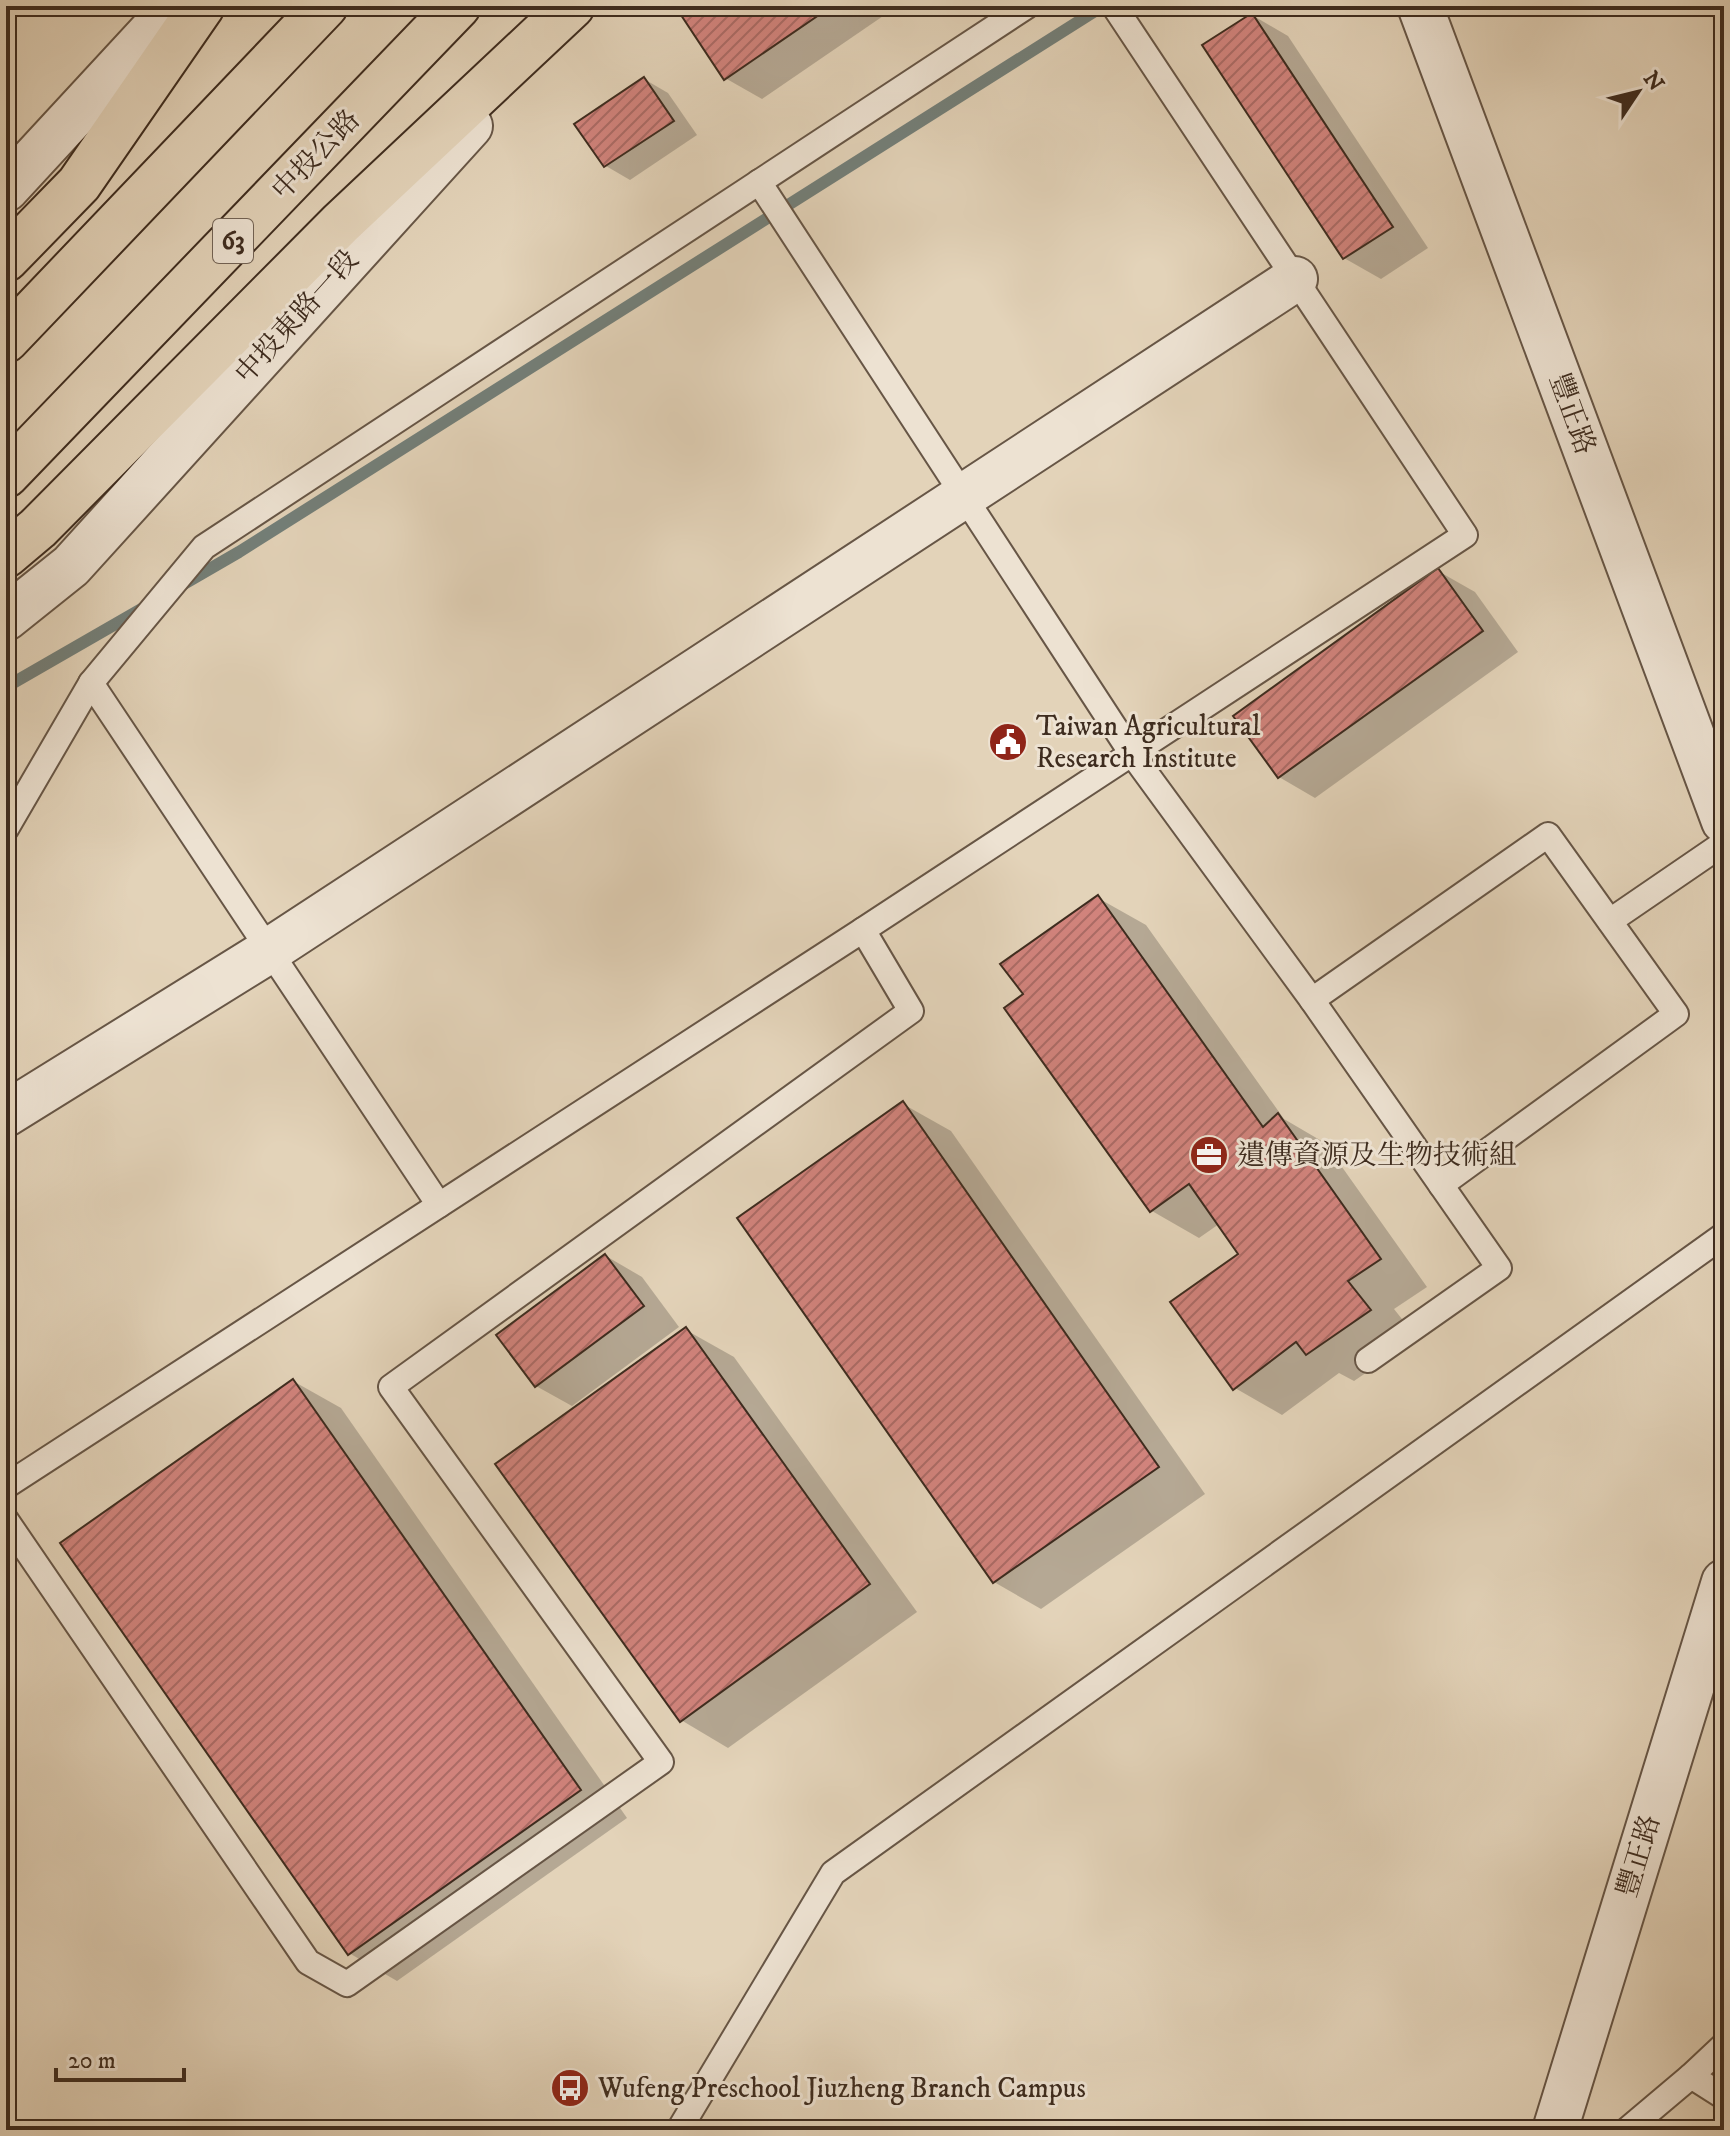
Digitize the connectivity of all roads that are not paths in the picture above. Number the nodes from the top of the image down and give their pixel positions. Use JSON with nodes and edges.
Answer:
{"nodes":[{"id":1,"x":175,"y":6,"type":"edge"},
{"id":2,"x":202,"y":6,"type":"edge"},
{"id":3,"x":325,"y":6,"type":"edge"},
{"id":4,"x":458,"y":6,"type":"edge"},
{"id":5,"x":575,"y":6,"type":"edge"},
{"id":6,"x":1027,"y":6,"type":"edge"},
{"id":7,"x":1114,"y":6,"type":"edge"},
{"id":8,"x":1420,"y":6,"type":"edge"},
{"id":9,"x":759,"y":182,"type":"junction"},
{"id":10,"x":6,"y":189,"type":"edge"},
{"id":11,"x":6,"y":259,"type":"edge"},
{"id":12,"x":1295,"y":279,"type":"junction"},
{"id":13,"x":6,"y":340,"type":"edge"},
{"id":14,"x":6,"y":475,"type":"edge"},
{"id":15,"x":964,"y":496,"type":"junction"},
{"id":16,"x":6,"y":555,"type":"edge"},
{"id":17,"x":6,"y":618,"type":"edge"},
{"id":18,"x":91,"y":683,"type":"junction"},
{"id":19,"x":1132,"y":754,"type":"junction"},
{"id":20,"x":1724,"y":821,"type":"edge"},
{"id":21,"x":6,"y":829,"type":"edge"},
{"id":22,"x":1724,"y":843,"type":"edge"},
{"id":23,"x":1610,"y":921,"type":"junction"},
{"id":24,"x":863,"y":930,"type":"junction"},
{"id":25,"x":267,"y":952,"type":"junction"},
{"id":26,"x":1312,"y":1000,"type":"junction"},
{"id":27,"x":6,"y":1114,"type":"edge"},
{"id":28,"x":1441,"y":1185,"type":"junction"},
{"id":29,"x":439,"y":1205,"type":"junction"},
{"id":30,"x":1724,"y":1235,"type":"edge"},
{"id":31,"x":1368,"y":1360,"type":"dead end"},
{"id":32,"x":6,"y":1486,"type":"edge"},
{"id":33,"x":6,"y":1520,"type":"edge"},
{"id":34,"x":1724,"y":1582,"type":"edge"},
{"id":35,"x":1724,"y":2045,"type":"edge"},
{"id":36,"x":1691,"y":2076,"type":"junction"},
{"id":37,"x":1724,"y":2097,"type":"edge"},
{"id":38,"x":679,"y":2130,"type":"edge"},
{"id":39,"x":1555,"y":2130,"type":"edge"},
{"id":40,"x":1627,"y":2130,"type":"edge"}],
"edges":[{"from":1,"to":10,"type":"street"},
{"from":2,"to":11,"type":"main road"},
{"from":3,"to":13,"type":"main road"},
{"from":4,"to":14,"type":"main road","name":"中投公路","number":"63"},
{"from":5,"to":16,"type":"main road"},
{"from":5,"to":17,"type":"street","name":"中投東路一段"},
{"from":6,"to":9,"type":"lane"},
{"from":7,"to":12,"type":"lane"},
{"from":8,"to":20,"type":"street","name":"豐正路"},
{"from":9,"to":15,"type":"lane"},
{"from":9,"to":18,"type":"lane"},
{"from":12,"to":15,"type":"street"},
{"from":12,"to":19,"type":"lane"},
{"from":15,"to":19,"type":"lane"},
{"from":15,"to":25,"type":"street"},
{"from":18,"to":21,"type":"lane"},
{"from":18,"to":25,"type":"lane"},
{"from":19,"to":24,"type":"lane"},
{"from":19,"to":26,"type":"lane"},
{"from":22,"to":23,"type":"lane"},
{"from":23,"to":26,"type":"lane"},
{"from":23,"to":28,"type":"lane"},
{"from":24,"to":29,"type":"lane"},
{"from":24,"to":33,"type":"lane"},
{"from":25,"to":27,"type":"street"},
{"from":25,"to":29,"type":"lane"},
{"from":26,"to":28,"type":"lane"},
{"from":28,"to":31,"type":"lane"},
{"from":29,"to":32,"type":"lane"},
{"from":30,"to":38,"type":"lane"},
{"from":34,"to":39,"type":"street","name":"豐正路"},
{"from":35,"to":36,"type":"lane"},
{"from":36,"to":37,"type":"lane"},
{"from":36,"to":40,"type":"lane"}]}
